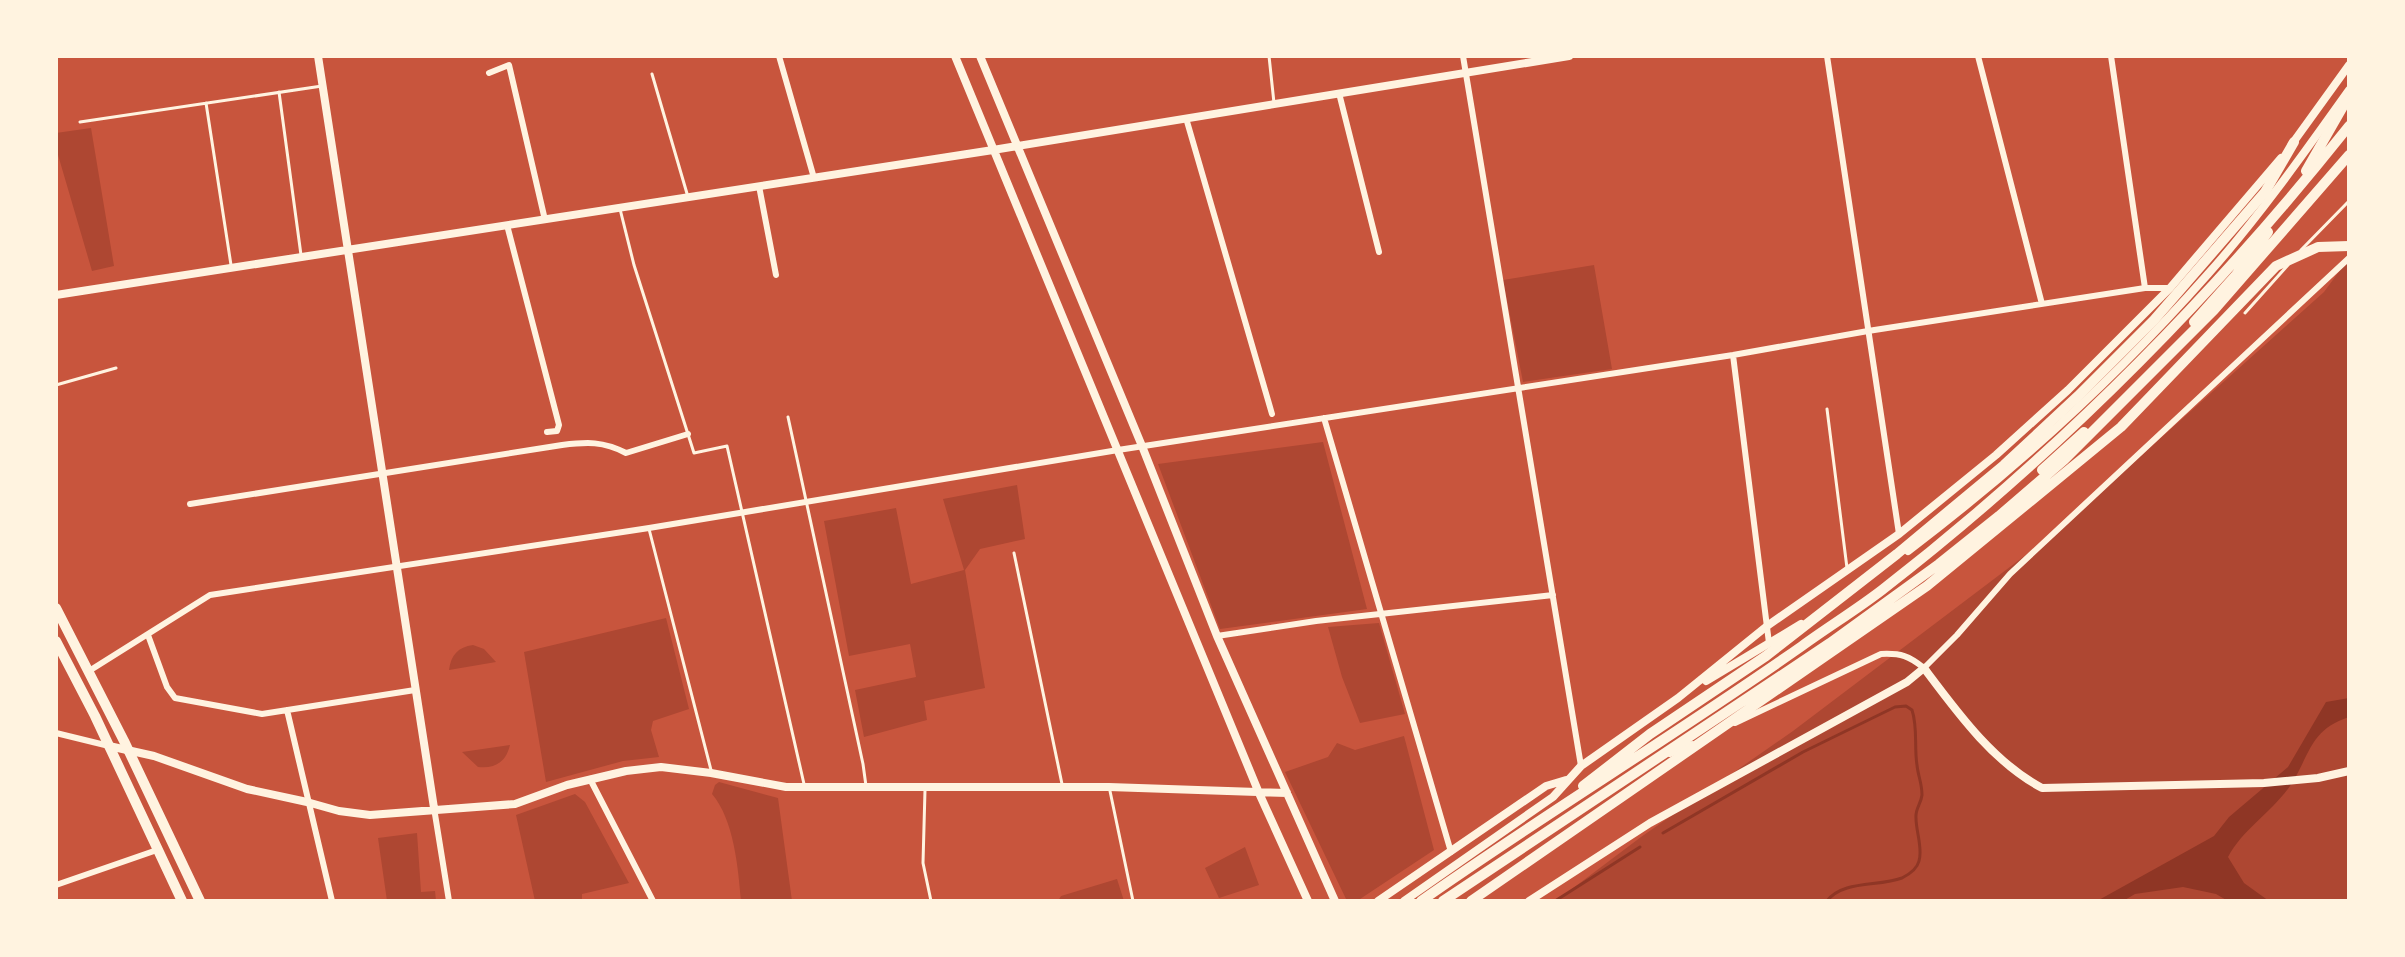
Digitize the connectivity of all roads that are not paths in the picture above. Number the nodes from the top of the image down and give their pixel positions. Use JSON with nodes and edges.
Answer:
{"nodes":[{"id":1,"x":318,"y":56,"type":"edge"},
{"id":2,"x":779,"y":56,"type":"edge"},
{"id":3,"x":955,"y":56,"type":"edge"},
{"id":4,"x":980,"y":56,"type":"edge"},
{"id":5,"x":1269,"y":56,"type":"edge"},
{"id":6,"x":1463,"y":56,"type":"edge"},
{"id":7,"x":1569,"y":56,"type":"edge"},
{"id":8,"x":1827,"y":56,"type":"edge"},
{"id":9,"x":1978,"y":56,"type":"edge"},
{"id":10,"x":2111,"y":56,"type":"edge"},
{"id":11,"x":2349,"y":65,"type":"edge"},
{"id":12,"x":489,"y":73,"type":"dead end"},
{"id":13,"x":1465,"y":73,"type":"junction"},
{"id":14,"x":652,"y":74,"type":"dead end"},
{"id":15,"x":323,"y":86,"type":"junction"},
{"id":16,"x":279,"y":92,"type":"junction"},
{"id":17,"x":1339,"y":93,"type":"junction"},
{"id":18,"x":2349,"y":93,"type":"edge"},
{"id":19,"x":206,"y":103,"type":"junction"},
{"id":20,"x":1274,"y":103,"type":"junction"},
{"id":21,"x":1185,"y":117,"type":"junction"},
{"id":22,"x":80,"y":122,"type":"dead end"},
{"id":23,"x":2349,"y":126,"type":"edge"},
{"id":24,"x":2294,"y":142,"type":"junction"},
{"id":25,"x":1016,"y":144,"type":"junction"},
{"id":26,"x":993,"y":150,"type":"junction"},
{"id":27,"x":2349,"y":155,"type":"edge"},
{"id":28,"x":814,"y":178,"type":"junction"},
{"id":29,"x":759,"y":186,"type":"junction"},
{"id":30,"x":688,"y":197,"type":"junction"},
{"id":31,"x":2349,"y":201,"type":"edge"},
{"id":32,"x":620,"y":208,"type":"junction"},
{"id":33,"x":545,"y":220,"type":"junction"},
{"id":34,"x":507,"y":225,"type":"junction"},
{"id":35,"x":2349,"y":246,"type":"edge"},
{"id":36,"x":348,"y":250,"type":"junction"},
{"id":37,"x":1379,"y":252,"type":"dead end"},
{"id":38,"x":302,"y":258,"type":"junction"},
{"id":39,"x":2349,"y":258,"type":"edge"},
{"id":40,"x":232,"y":268,"type":"junction"},
{"id":41,"x":776,"y":275,"type":"dead end"},
{"id":42,"x":2145,"y":288,"type":"junction"},
{"id":43,"x":2170,"y":288,"type":"junction"},
{"id":44,"x":56,"y":295,"type":"edge"},
{"id":45,"x":2042,"y":304,"type":"junction"},
{"id":46,"x":2245,"y":313,"type":"dead end"},
{"id":47,"x":1868,"y":331,"type":"junction"},
{"id":48,"x":1733,"y":355,"type":"junction"},
{"id":49,"x":116,"y":368,"type":"dead end"},
{"id":50,"x":56,"y":385,"type":"edge"},
{"id":51,"x":1519,"y":387,"type":"junction"},
{"id":52,"x":1827,"y":409,"type":"dead end"},
{"id":53,"x":1272,"y":414,"type":"dead end"},
{"id":54,"x":788,"y":417,"type":"dead end"},
{"id":55,"x":1324,"y":418,"type":"junction"},
{"id":56,"x":547,"y":432,"type":"dead end"},
{"id":57,"x":688,"y":434,"type":"junction"},
{"id":58,"x":1142,"y":446,"type":"junction"},
{"id":59,"x":1118,"y":450,"type":"junction"},
{"id":60,"x":382,"y":473,"type":"junction"},
{"id":61,"x":808,"y":501,"type":"junction"},
{"id":62,"x":190,"y":504,"type":"dead end"},
{"id":63,"x":743,"y":512,"type":"junction"},
{"id":64,"x":649,"y":528,"type":"junction"},
{"id":65,"x":1899,"y":534,"type":"junction"},
{"id":66,"x":1014,"y":553,"type":"dead end"},
{"id":67,"x":396,"y":566,"type":"junction"},
{"id":68,"x":1847,"y":570,"type":"junction"},
{"id":69,"x":1553,"y":595,"type":"junction"},
{"id":70,"x":56,"y":608,"type":"edge"},
{"id":71,"x":1889,"y":613,"type":"junction"},
{"id":72,"x":1383,"y":615,"type":"junction"},
{"id":73,"x":1767,"y":626,"type":"junction"},
{"id":74,"x":148,"y":635,"type":"junction"},
{"id":75,"x":1217,"y":636,"type":"junction"},
{"id":76,"x":56,"y":641,"type":"edge"},
{"id":77,"x":1769,"y":643,"type":"junction"},
{"id":78,"x":1924,"y":668,"type":"junction"},
{"id":79,"x":89,"y":671,"type":"junction"},
{"id":80,"x":415,"y":690,"type":"junction"},
{"id":81,"x":1678,"y":698,"type":"junction"},
{"id":82,"x":287,"y":710,"type":"junction"},
{"id":83,"x":56,"y":733,"type":"edge"},
{"id":84,"x":109,"y":746,"type":"junction"},
{"id":85,"x":129,"y":749,"type":"junction"},
{"id":86,"x":1581,"y":766,"type":"junction"},
{"id":87,"x":2349,"y":771,"type":"edge"},
{"id":88,"x":711,"y":773,"type":"junction"},
{"id":89,"x":590,"y":779,"type":"junction"},
{"id":90,"x":1566,"y":780,"type":"junction"},
{"id":91,"x":866,"y":786,"type":"junction"},
{"id":92,"x":925,"y":786,"type":"junction"},
{"id":93,"x":1062,"y":787,"type":"junction"},
{"id":94,"x":1109,"y":787,"type":"junction"},
{"id":95,"x":805,"y":788,"type":"junction"},
{"id":96,"x":1259,"y":793,"type":"junction"},
{"id":97,"x":1287,"y":793,"type":"junction"},
{"id":98,"x":307,"y":802,"type":"junction"},
{"id":99,"x":434,"y":808,"type":"junction"},
{"id":100,"x":1521,"y":834,"type":"junction"},
{"id":101,"x":157,"y":850,"type":"junction"},
{"id":102,"x":1451,"y":852,"type":"junction"},
{"id":103,"x":56,"y":885,"type":"edge"},
{"id":104,"x":182,"y":901,"type":"edge"},
{"id":105,"x":200,"y":901,"type":"edge"},
{"id":106,"x":332,"y":901,"type":"edge"},
{"id":107,"x":449,"y":901,"type":"edge"},
{"id":108,"x":653,"y":901,"type":"edge"},
{"id":109,"x":931,"y":901,"type":"edge"},
{"id":110,"x":1133,"y":901,"type":"edge"},
{"id":111,"x":1308,"y":901,"type":"edge"},
{"id":112,"x":1335,"y":901,"type":"edge"},
{"id":113,"x":1378,"y":901,"type":"edge"},
{"id":114,"x":1404,"y":901,"type":"edge"},
{"id":115,"x":1421,"y":901,"type":"edge"},
{"id":116,"x":1443,"y":901,"type":"edge"},
{"id":117,"x":1471,"y":901,"type":"edge"},
{"id":118,"x":1529,"y":901,"type":"edge"}],
"edges":[{"from":1,"to":15,"type":"street"},
{"from":2,"to":28,"type":"street"},
{"from":3,"to":26,"type":"street"},
{"from":4,"to":25,"type":"street"},
{"from":5,"to":20,"type":"lane"},
{"from":6,"to":13,"type":"street"},
{"from":7,"to":13,"type":"street"},
{"from":8,"to":47,"type":"street"},
{"from":9,"to":45,"type":"street"},
{"from":10,"to":42,"type":"street"},
{"from":11,"to":24,"type":"street"},
{"from":12,"to":33,"type":"street"},
{"from":13,"to":17,"type":"street"},
{"from":13,"to":51,"type":"street"},
{"from":14,"to":30,"type":"lane"},
{"from":15,"to":16,"type":"lane"},
{"from":15,"to":36,"type":"street"},
{"from":16,"to":19,"type":"lane"},
{"from":16,"to":38,"type":"lane"},
{"from":17,"to":20,"type":"street"},
{"from":17,"to":37,"type":"street"},
{"from":18,"to":71,"type":"main road"},
{"from":18,"to":77,"type":"street"},
{"from":19,"to":22,"type":"lane"},
{"from":19,"to":40,"type":"lane"},
{"from":20,"to":21,"type":"street"},
{"from":21,"to":25,"type":"street"},
{"from":21,"to":53,"type":"street"},
{"from":23,"to":100,"type":"main road"},
{"from":24,"to":43,"type":"street"},
{"from":24,"to":100,"type":"main road"},
{"from":25,"to":26,"type":"street"},
{"from":25,"to":58,"type":"street"},
{"from":26,"to":28,"type":"street"},
{"from":26,"to":59,"type":"street"},
{"from":27,"to":116,"type":"main road"},
{"from":28,"to":29,"type":"street"},
{"from":29,"to":30,"type":"street"},
{"from":29,"to":41,"type":"street"},
{"from":30,"to":32,"type":"street"},
{"from":31,"to":46,"type":"lane"},
{"from":32,"to":33,"type":"street"},
{"from":32,"to":57,"type":"lane"},
{"from":33,"to":34,"type":"street"},
{"from":34,"to":36,"type":"street"},
{"from":34,"to":56,"type":"street"},
{"from":35,"to":71,"type":"main road"},
{"from":36,"to":38,"type":"street"},
{"from":36,"to":60,"type":"street"},
{"from":38,"to":40,"type":"street"},
{"from":39,"to":78,"type":"street"},
{"from":40,"to":44,"type":"street"},
{"from":42,"to":43,"type":"street"},
{"from":42,"to":45,"type":"street"},
{"from":43,"to":65,"type":"street"},
{"from":45,"to":47,"type":"street"},
{"from":47,"to":48,"type":"street"},
{"from":47,"to":65,"type":"street"},
{"from":48,"to":51,"type":"street"},
{"from":48,"to":73,"type":"street"},
{"from":49,"to":50,"type":"lane"},
{"from":51,"to":55,"type":"street"},
{"from":51,"to":69,"type":"street"},
{"from":52,"to":68,"type":"lane"},
{"from":54,"to":61,"type":"lane"},
{"from":55,"to":58,"type":"street"},
{"from":55,"to":72,"type":"street"},
{"from":57,"to":60,"type":"street"},
{"from":57,"to":63,"type":"lane"},
{"from":58,"to":59,"type":"street"},
{"from":58,"to":75,"type":"street"},
{"from":59,"to":61,"type":"street"},
{"from":59,"to":96,"type":"street"},
{"from":60,"to":62,"type":"street"},
{"from":60,"to":67,"type":"street"},
{"from":61,"to":63,"type":"street"},
{"from":61,"to":91,"type":"lane"},
{"from":63,"to":64,"type":"street"},
{"from":63,"to":95,"type":"lane"},
{"from":64,"to":67,"type":"street"},
{"from":64,"to":88,"type":"lane"},
{"from":65,"to":68,"type":"street"},
{"from":66,"to":93,"type":"lane"},
{"from":67,"to":74,"type":"street"},
{"from":67,"to":80,"type":"street"},
{"from":68,"to":73,"type":"street"},
{"from":69,"to":72,"type":"street"},
{"from":69,"to":86,"type":"street"},
{"from":70,"to":79,"type":"main road"},
{"from":71,"to":117,"type":"main road"},
{"from":72,"to":75,"type":"street"},
{"from":72,"to":102,"type":"street"},
{"from":73,"to":77,"type":"street"},
{"from":73,"to":81,"type":"street"},
{"from":74,"to":79,"type":"street"},
{"from":74,"to":82,"type":"street"},
{"from":75,"to":97,"type":"street"},
{"from":76,"to":84,"type":"main road"},
{"from":77,"to":81,"type":"street"},
{"from":78,"to":87,"type":"street"},
{"from":78,"to":90,"type":"street"},
{"from":78,"to":118,"type":"street"},
{"from":79,"to":85,"type":"main road"},
{"from":80,"to":82,"type":"street"},
{"from":80,"to":99,"type":"street"},
{"from":81,"to":86,"type":"street"},
{"from":82,"to":98,"type":"street"},
{"from":83,"to":84,"type":"street"},
{"from":84,"to":85,"type":"street"},
{"from":84,"to":101,"type":"main road"},
{"from":85,"to":98,"type":"street"},
{"from":85,"to":105,"type":"main road"},
{"from":86,"to":90,"type":"street"},
{"from":88,"to":89,"type":"street"},
{"from":88,"to":95,"type":"street"},
{"from":89,"to":99,"type":"street"},
{"from":89,"to":108,"type":"street"},
{"from":90,"to":102,"type":"street"},
{"from":90,"to":114,"type":"street"},
{"from":91,"to":92,"type":"street"},
{"from":91,"to":95,"type":"street"},
{"from":92,"to":93,"type":"street"},
{"from":92,"to":109,"type":"lane"},
{"from":93,"to":94,"type":"street"},
{"from":94,"to":96,"type":"street"},
{"from":94,"to":110,"type":"lane"},
{"from":96,"to":97,"type":"street"},
{"from":96,"to":111,"type":"street"},
{"from":97,"to":112,"type":"street"},
{"from":98,"to":99,"type":"street"},
{"from":98,"to":106,"type":"street"},
{"from":99,"to":107,"type":"street"},
{"from":100,"to":115,"type":"main road"},
{"from":101,"to":103,"type":"street"},
{"from":101,"to":104,"type":"main road"},
{"from":102,"to":113,"type":"street"}]}
